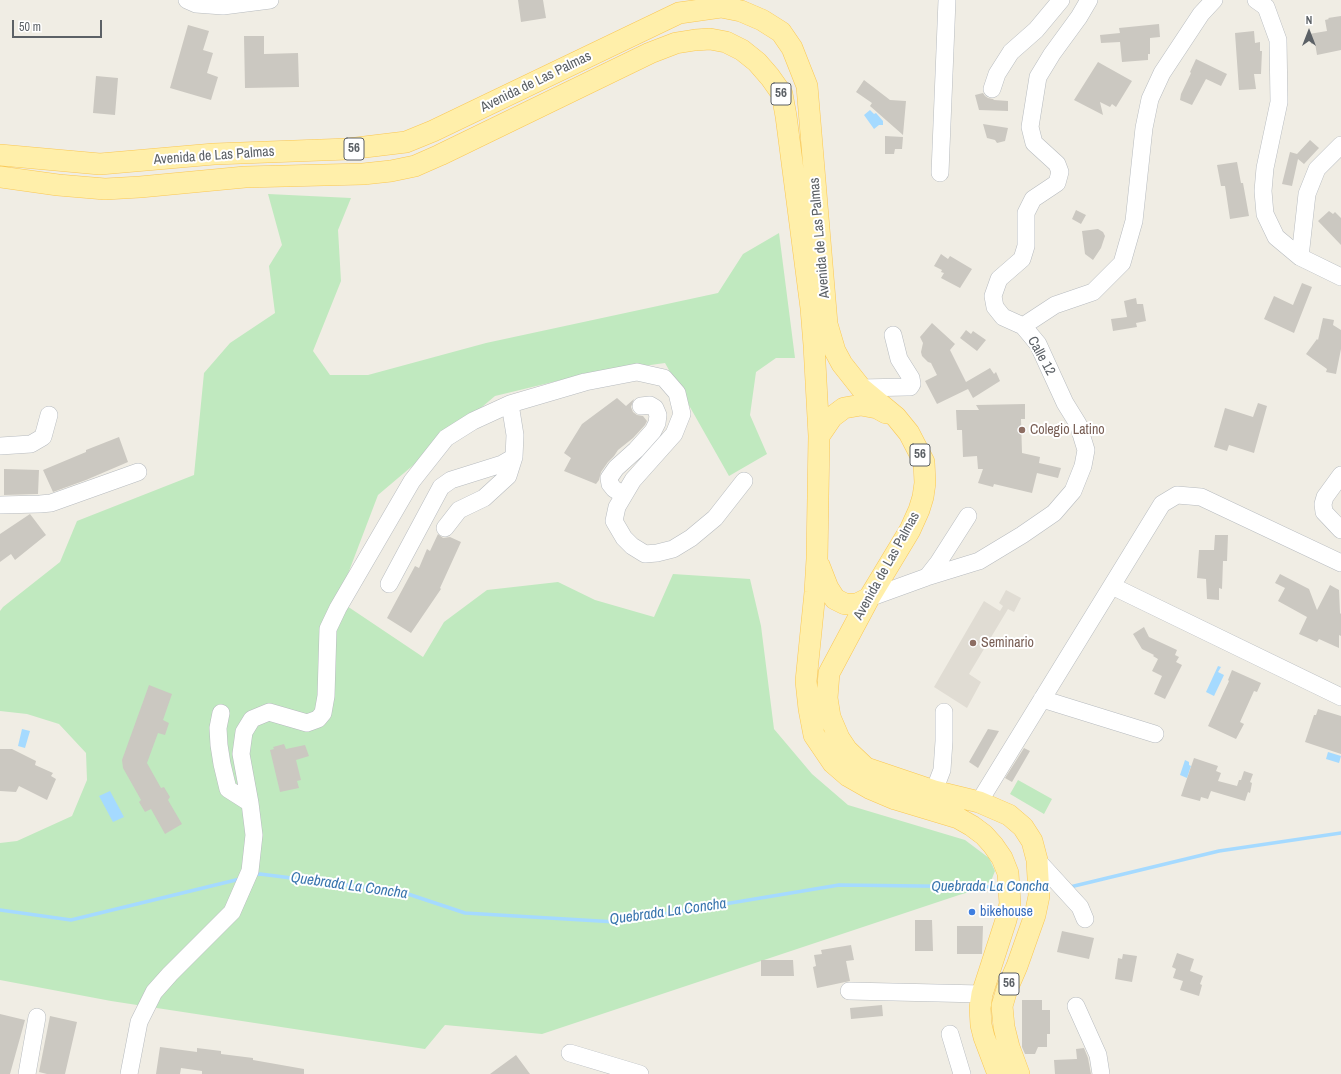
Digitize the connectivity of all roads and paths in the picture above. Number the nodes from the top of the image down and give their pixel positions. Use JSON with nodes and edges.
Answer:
{"nodes":[{"id":1,"x":187,"y":0,"type":"edge"},
{"id":2,"x":270,"y":0,"type":"edge"},
{"id":3,"x":947,"y":0,"type":"edge"},
{"id":4,"x":1061,"y":0,"type":"edge"},
{"id":5,"x":1089,"y":0,"type":"edge"},
{"id":6,"x":1214,"y":0,"type":"edge"},
{"id":7,"x":1256,"y":0,"type":"edge"},
{"id":8,"x":251,"y":2,"type":"edge"},
{"id":9,"x":992,"y":89,"type":"dead end"},
{"id":10,"x":1341,"y":145,"type":"edge"},
{"id":11,"x":0,"y":155,"type":"edge"},
{"id":12,"x":940,"y":173,"type":"dead end"},
{"id":13,"x":0,"y":177,"type":"edge"},
{"id":14,"x":1300,"y":257,"type":"junction"},
{"id":15,"x":1341,"y":277,"type":"edge"},
{"id":16,"x":1022,"y":326,"type":"junction"},
{"id":17,"x":893,"y":335,"type":"dead end"},
{"id":18,"x":861,"y":388,"type":"junction"},
{"id":19,"x":510,"y":404,"type":"junction"},
{"id":20,"x":641,"y":406,"type":"dead end"},
{"id":21,"x":49,"y":415,"type":"dead end"},
{"id":22,"x":896,"y":417,"type":"junction"},
{"id":23,"x":819,"y":436,"type":"junction"},
{"id":24,"x":0,"y":446,"type":"edge"},
{"id":25,"x":514,"y":457,"type":"junction"},
{"id":26,"x":138,"y":472,"type":"dead end"},
{"id":27,"x":1341,"y":475,"type":"edge"},
{"id":28,"x":744,"y":481,"type":"dead end"},
{"id":29,"x":621,"y":501,"type":"junction"},
{"id":30,"x":0,"y":505,"type":"edge"},
{"id":31,"x":968,"y":516,"type":"dead end"},
{"id":32,"x":445,"y":528,"type":"dead end"},
{"id":33,"x":1341,"y":530,"type":"edge"},
{"id":34,"x":817,"y":559,"type":"junction"},
{"id":35,"x":1341,"y":563,"type":"edge"},
{"id":36,"x":927,"y":576,"type":"junction"},
{"id":37,"x":389,"y":584,"type":"dead end"},
{"id":38,"x":1112,"y":586,"type":"junction"},
{"id":39,"x":869,"y":598,"type":"junction"},
{"id":40,"x":1341,"y":697,"type":"edge"},
{"id":41,"x":1042,"y":699,"type":"junction"},
{"id":42,"x":944,"y":712,"type":"dead end"},
{"id":43,"x":221,"y":713,"type":"dead end"},
{"id":44,"x":1155,"y":734,"type":"dead end"},
{"id":45,"x":934,"y":791,"type":"junction"},
{"id":46,"x":979,"y":802,"type":"junction"},
{"id":47,"x":250,"y":803,"type":"junction"},
{"id":48,"x":1038,"y":867,"type":"junction"},
{"id":49,"x":1085,"y":920,"type":"dead end"},
{"id":50,"x":849,"y":992,"type":"dead end"},
{"id":51,"x":982,"y":994,"type":"junction"},
{"id":52,"x":1076,"y":1006,"type":"dead end"},
{"id":53,"x":37,"y":1017,"type":"dead end"},
{"id":54,"x":950,"y":1034,"type":"dead end"},
{"id":55,"x":570,"y":1052,"type":"dead end"},
{"id":56,"x":27,"y":1074,"type":"edge"},
{"id":57,"x":129,"y":1074,"type":"edge"},
{"id":58,"x":640,"y":1074,"type":"edge"},
{"id":59,"x":962,"y":1074,"type":"edge"},
{"id":60,"x":998,"y":1074,"type":"edge"},
{"id":61,"x":1019,"y":1074,"type":"edge"},
{"id":62,"x":1102,"y":1074,"type":"edge"}],
"edges":[{"from":1,"to":8,"type":"street"},
{"from":2,"to":8,"type":"street"},
{"from":3,"to":12,"type":"street"},
{"from":4,"to":9,"type":"street"},
{"from":5,"to":16,"type":"street","name":"Calle 12"},
{"from":6,"to":16,"type":"street"},
{"from":7,"to":14,"type":"street"},
{"from":10,"to":14,"type":"street"},
{"from":11,"to":18,"type":"main road","name":"Avenida de Las Palmas","number":"56"},
{"from":13,"to":23,"type":"main road","name":"Avenida de Las Palmas","number":"56"},
{"from":14,"to":15,"type":"street"},
{"from":16,"to":36,"type":"street","name":"Calle 12"},
{"from":17,"to":18,"type":"street"},
{"from":18,"to":22,"type":"main road","name":"Avenida de Las Palmas","number":"56"},
{"from":19,"to":25,"type":"street"},
{"from":19,"to":29,"type":"street"},
{"from":19,"to":47,"type":"street"},
{"from":20,"to":29,"type":"street"},
{"from":21,"to":24,"type":"street"},
{"from":22,"to":23,"type":"main road"},
{"from":22,"to":39,"type":"main road","name":"Avenida de Las Palmas","number":"56"},
{"from":23,"to":34,"type":"main road","name":"Avenida de Las Palmas","number":"56"},
{"from":25,"to":32,"type":"street"},
{"from":25,"to":37,"type":"street"},
{"from":26,"to":30,"type":"street"},
{"from":27,"to":33,"type":"street"},
{"from":28,"to":29,"type":"street"},
{"from":31,"to":36,"type":"street"},
{"from":34,"to":39,"type":"main road"},
{"from":34,"to":51,"type":"main road","name":"Avenida de Las Palmas","number":"56"},
{"from":35,"to":38,"type":"street"},
{"from":36,"to":39,"type":"street","name":"Calle 12"},
{"from":38,"to":40,"type":"street"},
{"from":38,"to":41,"type":"street"},
{"from":39,"to":45,"type":"main road","name":"Avenida de Las Palmas","number":"56"},
{"from":41,"to":44,"type":"street"},
{"from":41,"to":46,"type":"street"},
{"from":42,"to":45,"type":"street"},
{"from":43,"to":47,"type":"street"},
{"from":45,"to":46,"type":"main road","name":"Avenida de Las Palmas","number":"56"},
{"from":46,"to":48,"type":"main road","name":"Avenida de Las Palmas","number":"56"},
{"from":47,"to":57,"type":"street"},
{"from":48,"to":49,"type":"street"},
{"from":48,"to":61,"type":"main road","name":"Avenida de Las Palmas","number":"56"},
{"from":50,"to":51,"type":"street"},
{"from":51,"to":60,"type":"main road","name":"Avenida de Las Palmas","number":"56"},
{"from":52,"to":62,"type":"street"},
{"from":53,"to":56,"type":"street"},
{"from":54,"to":59,"type":"street"},
{"from":55,"to":58,"type":"street"}]}
